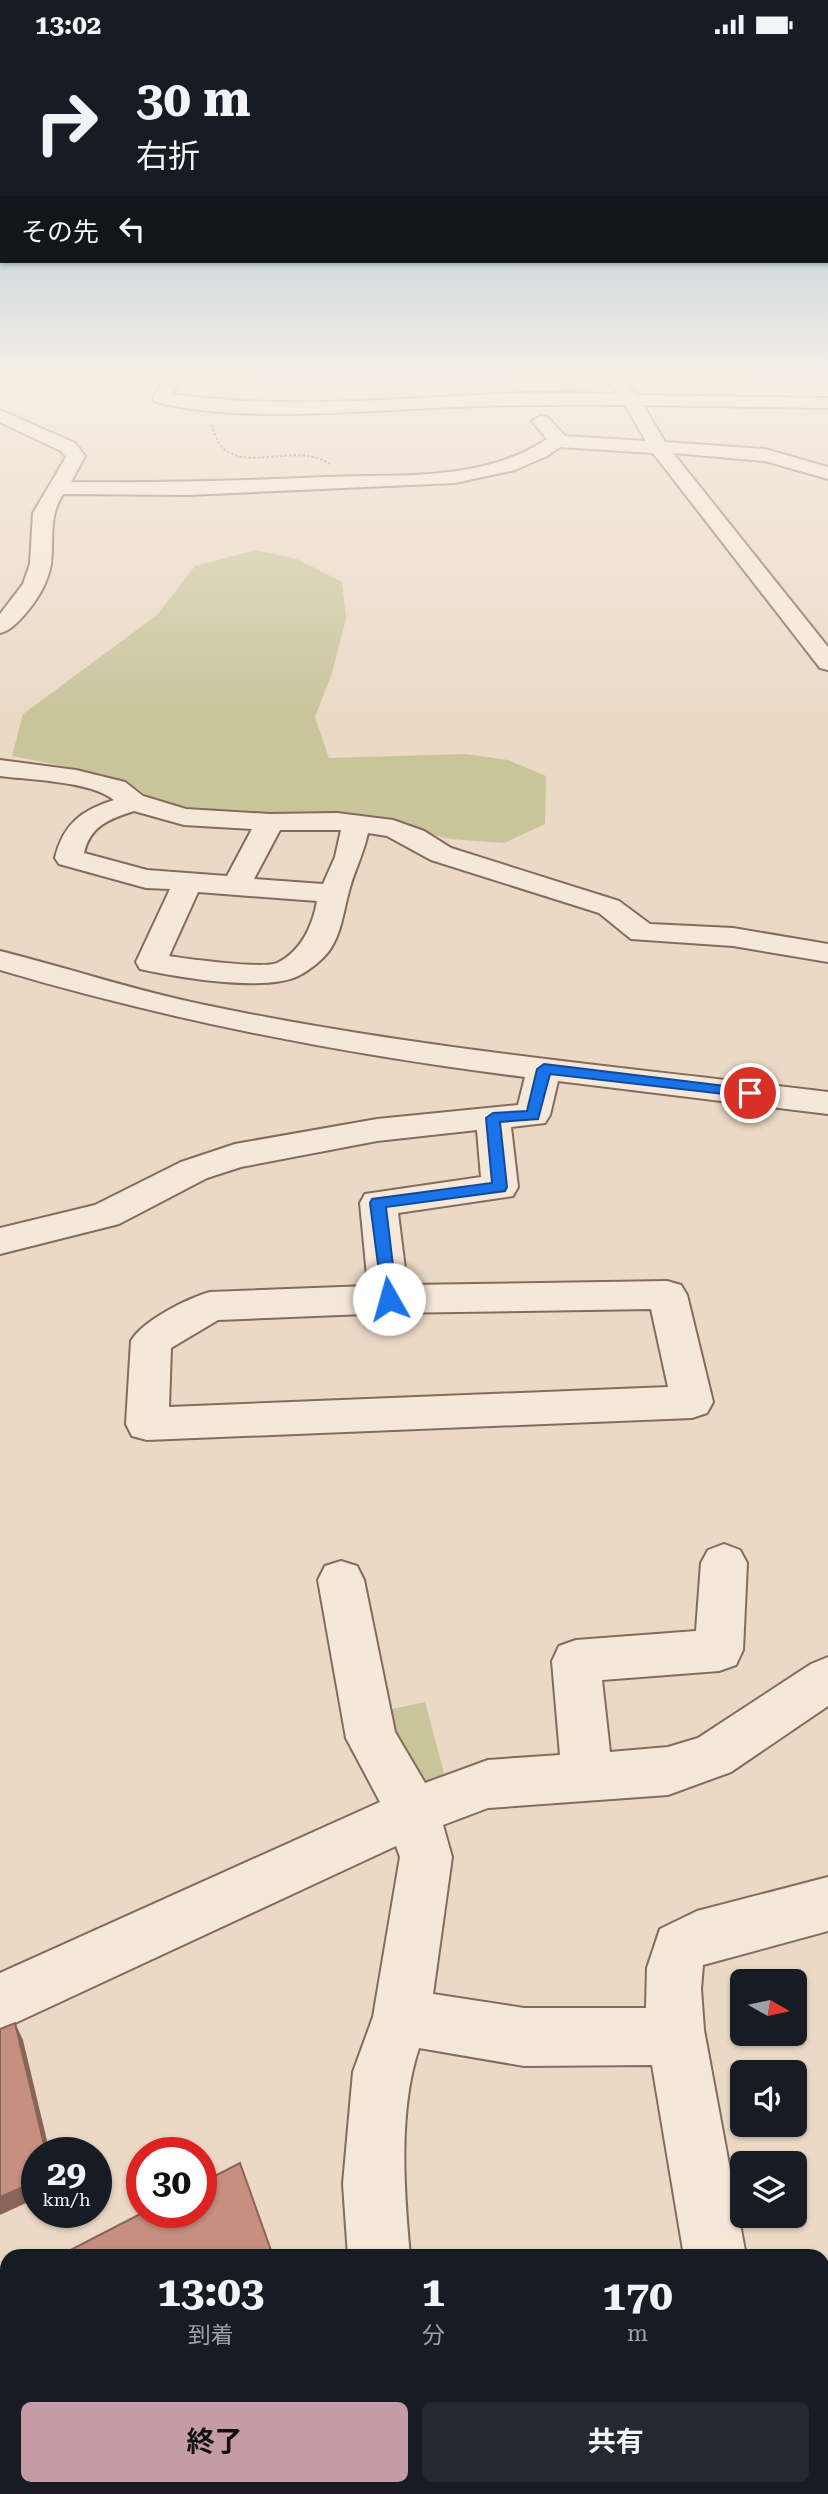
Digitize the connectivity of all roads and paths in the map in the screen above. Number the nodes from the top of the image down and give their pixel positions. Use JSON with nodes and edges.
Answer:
{"nodes":[{"id":1,"x":244,"y":486,"type":"edge"},
{"id":2,"x":689,"y":486,"type":"edge"},
{"id":3,"x":58,"y":488,"type":"joint"},
{"id":4,"x":0,"y":626,"type":"edge"},
{"id":5,"x":828,"y":663,"type":"edge"},
{"id":6,"x":0,"y":768,"type":"edge"},
{"id":7,"x":133,"y":802,"type":"junction"},
{"id":8,"x":270,"y":822,"type":"junction"},
{"id":9,"x":356,"y":822,"type":"junction"},
{"id":10,"x":188,"y":882,"type":"junction"},
{"id":11,"x":236,"y":886,"type":"junction"},
{"id":12,"x":333,"y":894,"type":"junction"},
{"id":13,"x":828,"y":953,"type":"edge"},
{"id":14,"x":0,"y":960,"type":"edge"},
{"id":15,"x":544,"y":1069,"type":"junction"},
{"id":16,"x":828,"y":1103,"type":"edge"},
{"id":17,"x":493,"y":1118,"type":"junction"},
{"id":18,"x":0,"y":1241,"type":"edge"},
{"id":19,"x":389,"y":1299,"type":"junction"},
{"id":20,"x":724,"y":1563,"type":"dead end"},
{"id":21,"x":341,"y":1580,"type":"dead end"},
{"id":22,"x":828,"y":1679,"type":"edge"},
{"id":23,"x":587,"y":1776,"type":"junction"},
{"id":24,"x":413,"y":1812,"type":"junction"},
{"id":25,"x":828,"y":1904,"type":"edge"},
{"id":26,"x":0,"y":2002,"type":"edge"},
{"id":27,"x":401,"y":2017,"type":"junction"},
{"id":28,"x":676,"y":2036,"type":"junction"},
{"id":29,"x":378,"y":2249,"type":"edge"},
{"id":30,"x":714,"y":2249,"type":"edge"}],
"edges":[{"from":1,"to":3,"type":"street"},
{"from":2,"to":5,"type":"street"},
{"from":3,"to":4,"type":"street"},
{"from":6,"to":7,"type":"street"},
{"from":7,"to":8,"type":"street"},
{"from":7,"to":10,"type":"street"},
{"from":8,"to":9,"type":"street"},
{"from":8,"to":11,"type":"street"},
{"from":9,"to":12,"type":"street"},
{"from":9,"to":13,"type":"street"},
{"from":10,"to":11,"type":"street"},
{"from":10,"to":12,"type":"street"},
{"from":11,"to":12,"type":"street"},
{"from":14,"to":15,"type":"street"},
{"from":15,"to":16,"type":"street"},
{"from":15,"to":17,"type":"street"},
{"from":17,"to":18,"type":"street"},
{"from":17,"to":19,"type":"street"},
{"from":19,"to":19,"type":"street"},
{"from":20,"to":23,"type":"street"},
{"from":21,"to":24,"type":"street"},
{"from":22,"to":23,"type":"street"},
{"from":23,"to":24,"type":"street"},
{"from":24,"to":26,"type":"street"},
{"from":24,"to":27,"type":"street"},
{"from":25,"to":28,"type":"street"},
{"from":27,"to":28,"type":"street"},
{"from":27,"to":29,"type":"street"},
{"from":28,"to":30,"type":"street"}]}
